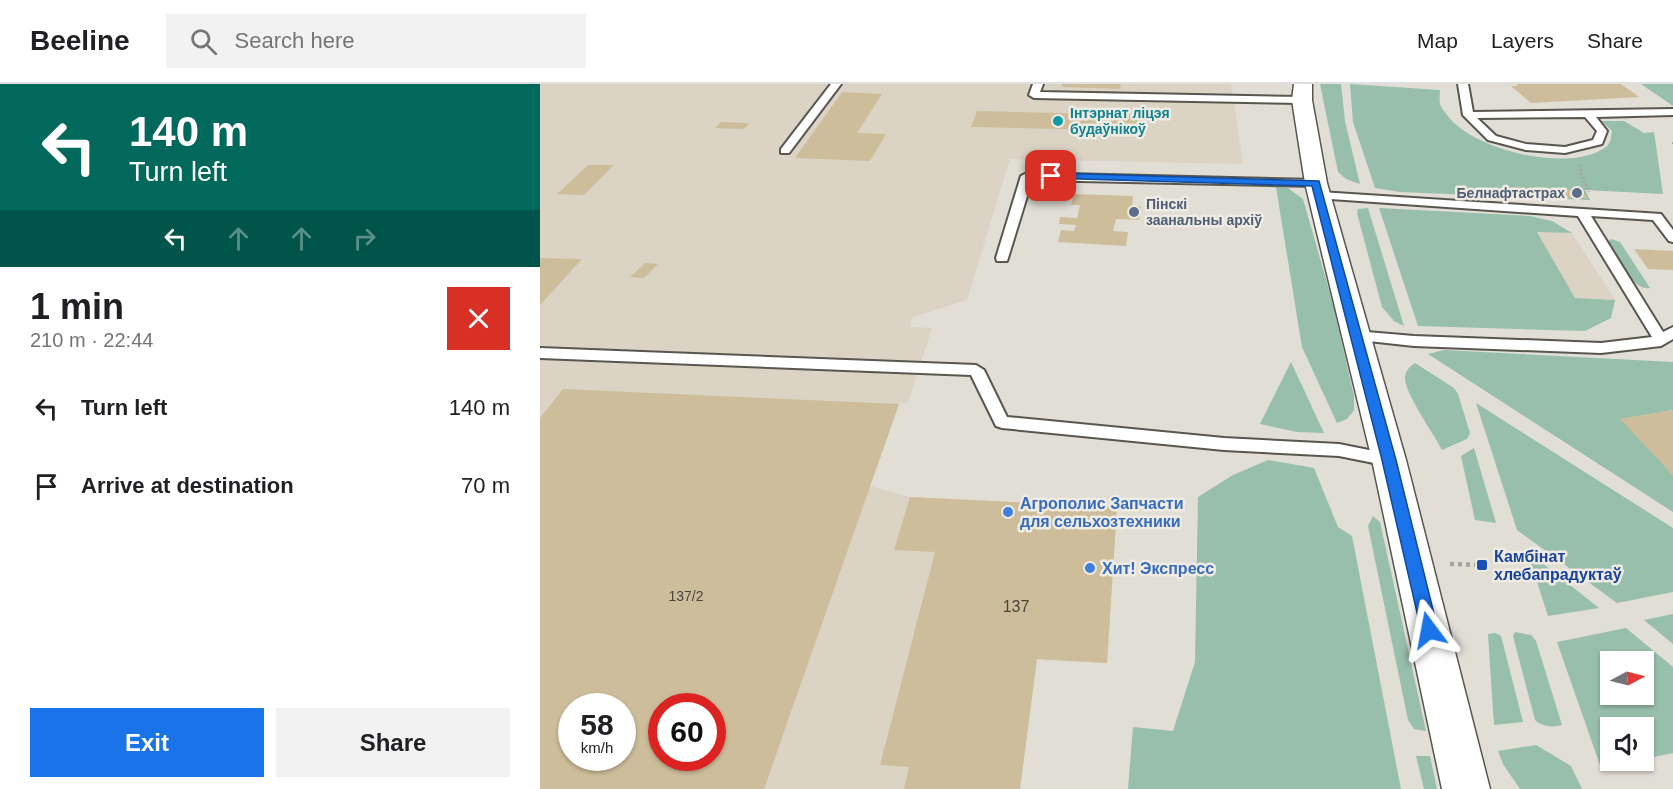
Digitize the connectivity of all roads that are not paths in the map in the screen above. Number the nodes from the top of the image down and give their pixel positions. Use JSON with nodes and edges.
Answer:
{"nodes":[{"id":1,"x":836,"y":84,"type":"edge"},
{"id":2,"x":1038,"y":84,"type":"edge"},
{"id":3,"x":1167,"y":84,"type":"edge"},
{"id":4,"x":1463,"y":84,"type":"edge"},
{"id":5,"x":1302,"y":92,"type":"edge"},
{"id":6,"x":1167,"y":99,"type":"junction"},
{"id":7,"x":1673,"y":112,"type":"edge"},
{"id":8,"x":1588,"y":114,"type":"junction"},
{"id":9,"x":1468,"y":115,"type":"junction"},
{"id":10,"x":785,"y":151,"type":"dead end"},
{"id":11,"x":1318,"y":190,"type":"junction"},
{"id":12,"x":1582,"y":212,"type":"junction"},
{"id":13,"x":1673,"y":238,"type":"edge"},
{"id":14,"x":1002,"y":258,"type":"dead end"},
{"id":15,"x":1355,"y":336,"type":"junction"},
{"id":16,"x":1667,"y":336,"type":"edge"},
{"id":17,"x":543,"y":356,"type":"edge"},
{"id":18,"x":1389,"y":460,"type":"junction"},
{"id":19,"x":1466,"y":789,"type":"edge"}],
"edges":[{"from":1,"to":10,"type":"lane"},
{"from":2,"to":6,"type":"lane"},
{"from":3,"to":6,"type":"lane"},
{"from":4,"to":9,"type":"lane"},
{"from":5,"to":6,"type":"lane"},
{"from":5,"to":11,"type":"main road"},
{"from":7,"to":8,"type":"lane"},
{"from":8,"to":9,"type":"lane"},
{"from":8,"to":9,"type":"lane"},
{"from":11,"to":12,"type":"lane"},
{"from":11,"to":14,"type":"lane"},
{"from":11,"to":15,"type":"main road"},
{"from":12,"to":13,"type":"lane"},
{"from":12,"to":16,"type":"lane"},
{"from":15,"to":16,"type":"lane"},
{"from":15,"to":18,"type":"main road"},
{"from":17,"to":18,"type":"lane"},
{"from":18,"to":19,"type":"main road"}]}
